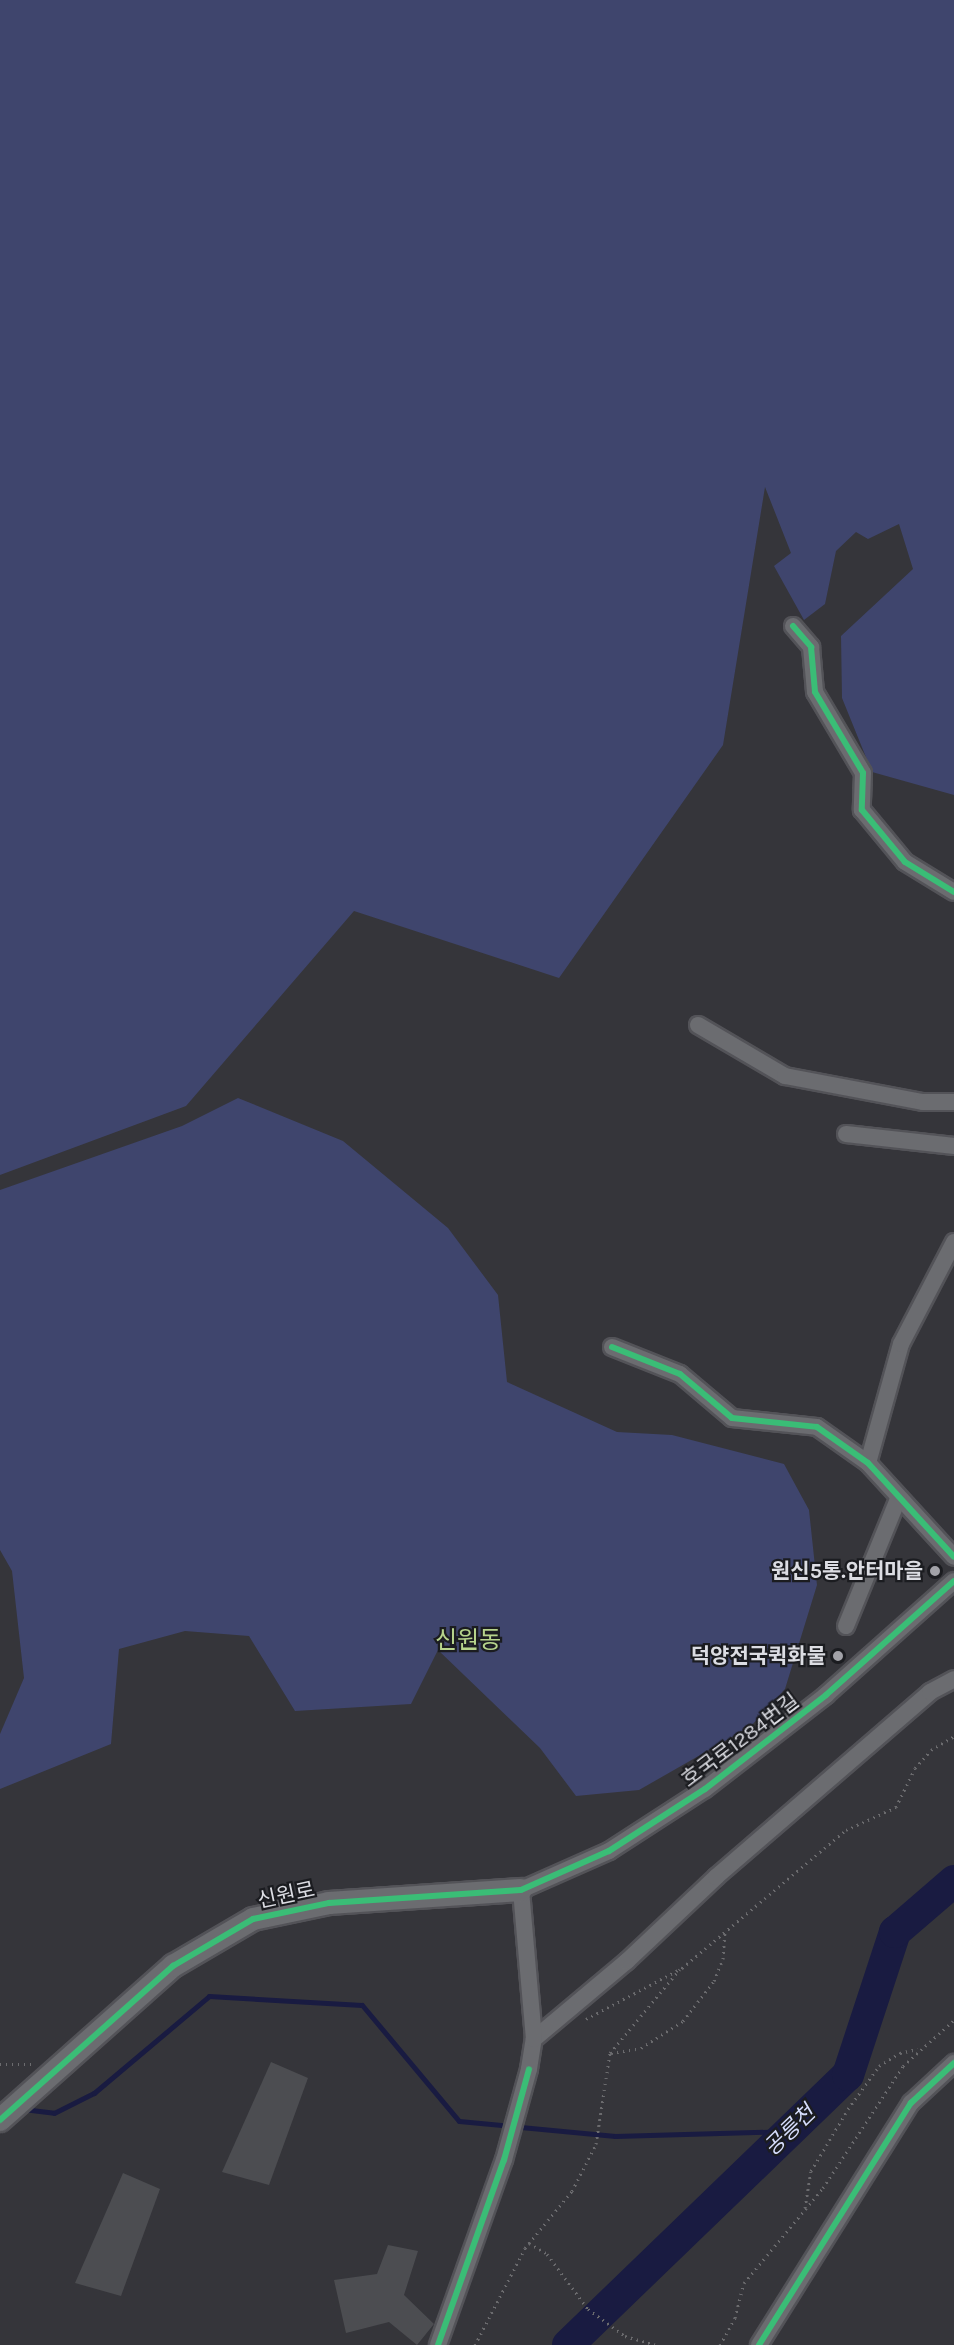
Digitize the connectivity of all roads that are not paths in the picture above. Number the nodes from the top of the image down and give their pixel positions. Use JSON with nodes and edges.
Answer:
{"nodes":[{"id":1,"x":793,"y":627,"type":"dead end"},
{"id":2,"x":954,"y":892,"type":"edge"},
{"id":3,"x":698,"y":1025,"type":"dead end"},
{"id":4,"x":954,"y":1102,"type":"edge"},
{"id":5,"x":846,"y":1134,"type":"dead end"},
{"id":6,"x":954,"y":1146,"type":"edge"},
{"id":7,"x":954,"y":1242,"type":"edge"},
{"id":8,"x":612,"y":1347,"type":"dead end"},
{"id":9,"x":868,"y":1463,"type":"junction"},
{"id":10,"x":899,"y":1497,"type":"junction"},
{"id":11,"x":954,"y":1557,"type":"edge"},
{"id":12,"x":954,"y":1581,"type":"edge"},
{"id":13,"x":846,"y":1626,"type":"dead end"},
{"id":14,"x":954,"y":1679,"type":"edge"},
{"id":15,"x":521,"y":1890,"type":"junction"},
{"id":16,"x":534,"y":2038,"type":"junction"},
{"id":17,"x":954,"y":2063,"type":"edge"},
{"id":18,"x":0,"y":2120,"type":"edge"},
{"id":19,"x":438,"y":2345,"type":"edge"},
{"id":20,"x":759,"y":2345,"type":"edge"}],
"edges":[{"from":1,"to":2,"type":"street"},
{"from":3,"to":4,"type":"street"},
{"from":5,"to":6,"type":"street"},
{"from":7,"to":9,"type":"street"},
{"from":8,"to":9,"type":"street"},
{"from":9,"to":10,"type":"street"},
{"from":10,"to":11,"type":"street"},
{"from":10,"to":13,"type":"street"},
{"from":12,"to":15,"type":"street","name":"호국로1284번길"},
{"from":14,"to":16,"type":"street"},
{"from":15,"to":16,"type":"street"},
{"from":15,"to":18,"type":"street","name":"신원로"},
{"from":16,"to":19,"type":"street"},
{"from":17,"to":20,"type":"street"}]}
